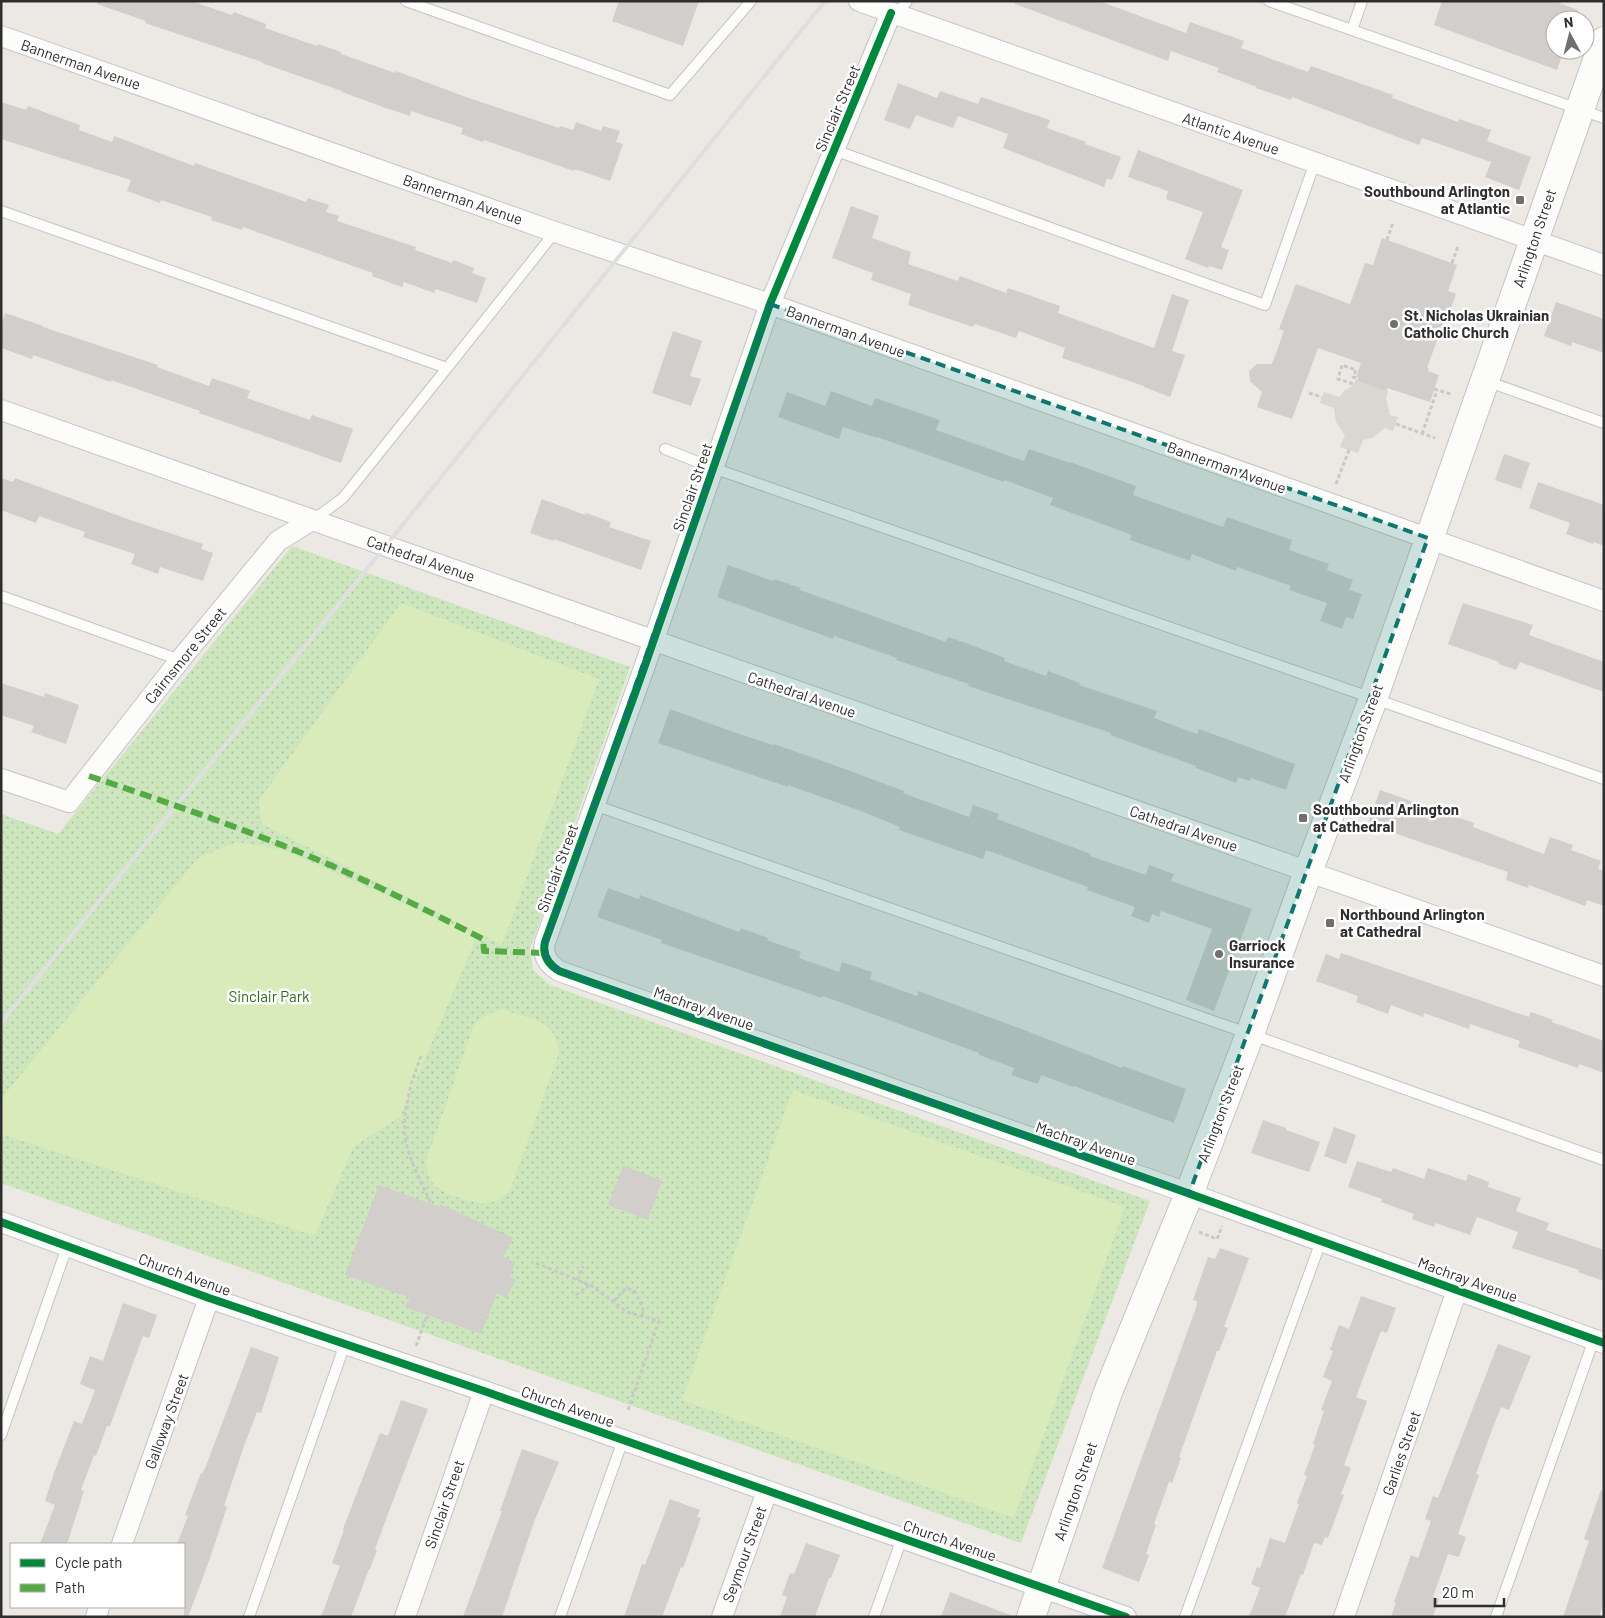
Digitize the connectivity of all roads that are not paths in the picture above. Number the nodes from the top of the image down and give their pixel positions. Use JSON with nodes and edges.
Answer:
{"nodes":[{"id":1,"x":406,"y":1,"type":"edge"},
{"id":2,"x":751,"y":1,"type":"edge"},
{"id":3,"x":859,"y":1,"type":"edge"},
{"id":4,"x":1269,"y":1,"type":"edge"},
{"id":5,"x":1362,"y":1,"type":"edge"},
{"id":6,"x":898,"y":10,"type":"edge"},
{"id":7,"x":1352,"y":30,"type":"junction"},
{"id":8,"x":1,"y":36,"type":"edge"},
{"id":9,"x":1604,"y":41,"type":"edge"},
{"id":10,"x":1591,"y":114,"type":"edge"},
{"id":11,"x":834,"y":150,"type":"junction"},
{"id":12,"x":1315,"y":162,"type":"junction"},
{"id":13,"x":1,"y":212,"type":"edge"},
{"id":14,"x":555,"y":232,"type":"junction"},
{"id":15,"x":1533,"y":239,"type":"junction"},
{"id":16,"x":1604,"y":265,"type":"edge"},
{"id":17,"x":770,"y":304,"type":"junction"},
{"id":18,"x":447,"y":368,"type":"junction"},
{"id":19,"x":1485,"y":381,"type":"junction"},
{"id":20,"x":1,"y":410,"type":"edge"},
{"id":21,"x":1604,"y":423,"type":"edge"},
{"id":22,"x":665,"y":449,"type":"dead end"},
{"id":23,"x":713,"y":468,"type":"junction"},
{"id":24,"x":312,"y":520,"type":"junction"},
{"id":25,"x":1428,"y":538,"type":"junction"},
{"id":26,"x":1,"y":596,"type":"edge"},
{"id":27,"x":1604,"y":601,"type":"edge"},
{"id":28,"x":653,"y":641,"type":"junction"},
{"id":29,"x":180,"y":660,"type":"junction"},
{"id":30,"x":1373,"y":698,"type":"junction"},
{"id":31,"x":1,"y":779,"type":"edge"},
{"id":32,"x":1604,"y":779,"type":"edge"},
{"id":33,"x":594,"y":805,"type":"junction"},
{"id":34,"x":1308,"y":872,"type":"junction"},
{"id":35,"x":559,"y":971,"type":"joint"},
{"id":36,"x":1604,"y":976,"type":"edge"},
{"id":37,"x":1250,"y":1034,"type":"junction"},
{"id":38,"x":1604,"y":1160,"type":"edge"},
{"id":39,"x":1189,"y":1194,"type":"junction"},
{"id":40,"x":1,"y":1222,"type":"edge"},
{"id":41,"x":1321,"y":1241,"type":"junction"},
{"id":42,"x":67,"y":1247,"type":"junction"},
{"id":43,"x":1457,"y":1290,"type":"junction"},
{"id":44,"x":209,"y":1298,"type":"junction"},
{"id":45,"x":1599,"y":1341,"type":"edge"},
{"id":46,"x":345,"y":1344,"type":"junction"},
{"id":47,"x":484,"y":1391,"type":"junction"},
{"id":48,"x":1,"y":1435,"type":"edge"},
{"id":49,"x":623,"y":1440,"type":"junction"},
{"id":50,"x":767,"y":1490,"type":"junction"},
{"id":51,"x":902,"y":1538,"type":"junction"},
{"id":52,"x":122,"y":1543,"type":"edge"},
{"id":53,"x":1041,"y":1586,"type":"junction"},
{"id":54,"x":249,"y":1617,"type":"edge"},
{"id":55,"x":405,"y":1617,"type":"edge"},
{"id":56,"x":560,"y":1617,"type":"edge"},
{"id":57,"x":722,"y":1617,"type":"edge"},
{"id":58,"x":874,"y":1617,"type":"edge"},
{"id":59,"x":1031,"y":1617,"type":"edge"},
{"id":60,"x":1126,"y":1617,"type":"edge"},
{"id":61,"x":1185,"y":1617,"type":"edge"},
{"id":62,"x":1344,"y":1617,"type":"edge"},
{"id":63,"x":1496,"y":1617,"type":"edge"}],
"edges":[{"from":1,"to":2,"type":"lane"},
{"from":3,"to":6,"type":"street","name":"Atlantic Avenue"},
{"from":4,"to":7,"type":"lane"},
{"from":5,"to":7,"type":"lane"},
{"from":6,"to":11,"type":"street","name":"Sinclair Street"},
{"from":6,"to":12,"type":"street","name":"Atlantic Avenue"},
{"from":7,"to":10,"type":"lane"},
{"from":8,"to":14,"type":"street","name":"Bannerman Avenue"},
{"from":9,"to":10,"type":"main road","name":"Arlington Street"},
{"from":10,"to":15,"type":"main road","name":"Arlington Street"},
{"from":11,"to":12,"type":"lane"},
{"from":11,"to":17,"type":"street","name":"Sinclair Street"},
{"from":12,"to":15,"type":"street","name":"Atlantic Avenue"},
{"from":13,"to":18,"type":"lane"},
{"from":14,"to":17,"type":"street","name":"Bannerman Avenue"},
{"from":14,"to":18,"type":"lane"},
{"from":15,"to":16,"type":"street","name":"Atlantic Avenue"},
{"from":15,"to":19,"type":"main road","name":"Arlington Street"},
{"from":17,"to":23,"type":"street","name":"Sinclair Street"},
{"from":17,"to":25,"type":"street","name":"Bannerman Avenue"},
{"from":18,"to":24,"type":"lane"},
{"from":19,"to":21,"type":"lane"},
{"from":19,"to":25,"type":"main road","name":"Arlington Street"},
{"from":20,"to":24,"type":"street","name":"Cathedral Avenue"},
{"from":22,"to":23,"type":"lane"},
{"from":23,"to":28,"type":"street","name":"Sinclair Street"},
{"from":23,"to":30,"type":"lane"},
{"from":24,"to":28,"type":"street","name":"Cathedral Avenue"},
{"from":24,"to":29,"type":"street","name":"Cairnsmore Street"},
{"from":25,"to":27,"type":"street","name":"Bannerman Avenue"},
{"from":25,"to":30,"type":"main road","name":"Arlington Street"},
{"from":26,"to":29,"type":"lane"},
{"from":28,"to":33,"type":"street","name":"Sinclair Street"},
{"from":28,"to":34,"type":"street","name":"Cathedral Avenue"},
{"from":29,"to":31,"type":"street","name":"Cairnsmore Street"},
{"from":30,"to":32,"type":"lane"},
{"from":30,"to":34,"type":"main road","name":"Arlington Street"},
{"from":33,"to":35,"type":"street","name":"Sinclair Street"},
{"from":33,"to":37,"type":"lane"},
{"from":34,"to":36,"type":"street","name":"Cathedral Avenue"},
{"from":34,"to":37,"type":"main road","name":"Arlington Street"},
{"from":35,"to":39,"type":"street","name":"Machray Avenue"},
{"from":37,"to":38,"type":"lane"},
{"from":37,"to":39,"type":"main road","name":"Arlington Street"},
{"from":39,"to":41,"type":"street","name":"Machray Avenue"},
{"from":39,"to":53,"type":"main road","name":"Arlington Street"},
{"from":40,"to":42,"type":"street","name":"Church Avenue"},
{"from":41,"to":43,"type":"street","name":"Machray Avenue"},
{"from":41,"to":61,"type":"lane"},
{"from":42,"to":44,"type":"street","name":"Church Avenue"},
{"from":42,"to":48,"type":"lane"},
{"from":43,"to":45,"type":"street","name":"Machray Avenue"},
{"from":43,"to":62,"type":"street","name":"Garlies Street"},
{"from":44,"to":46,"type":"street","name":"Church Avenue"},
{"from":44,"to":52,"type":"street","name":"Galloway Street"},
{"from":45,"to":63,"type":"lane"},
{"from":46,"to":47,"type":"street","name":"Church Avenue"},
{"from":46,"to":54,"type":"lane"},
{"from":47,"to":49,"type":"street","name":"Church Avenue"},
{"from":47,"to":55,"type":"street","name":"Sinclair Street"},
{"from":49,"to":50,"type":"street","name":"Church Avenue"},
{"from":49,"to":56,"type":"lane"},
{"from":50,"to":51,"type":"street","name":"Church Avenue"},
{"from":50,"to":57,"type":"street","name":"Seymour Street"},
{"from":51,"to":53,"type":"street","name":"Church Avenue"},
{"from":51,"to":58,"type":"lane"},
{"from":53,"to":59,"type":"main road","name":"Arlington Street"},
{"from":53,"to":60,"type":"street","name":"Church Avenue"}]}
